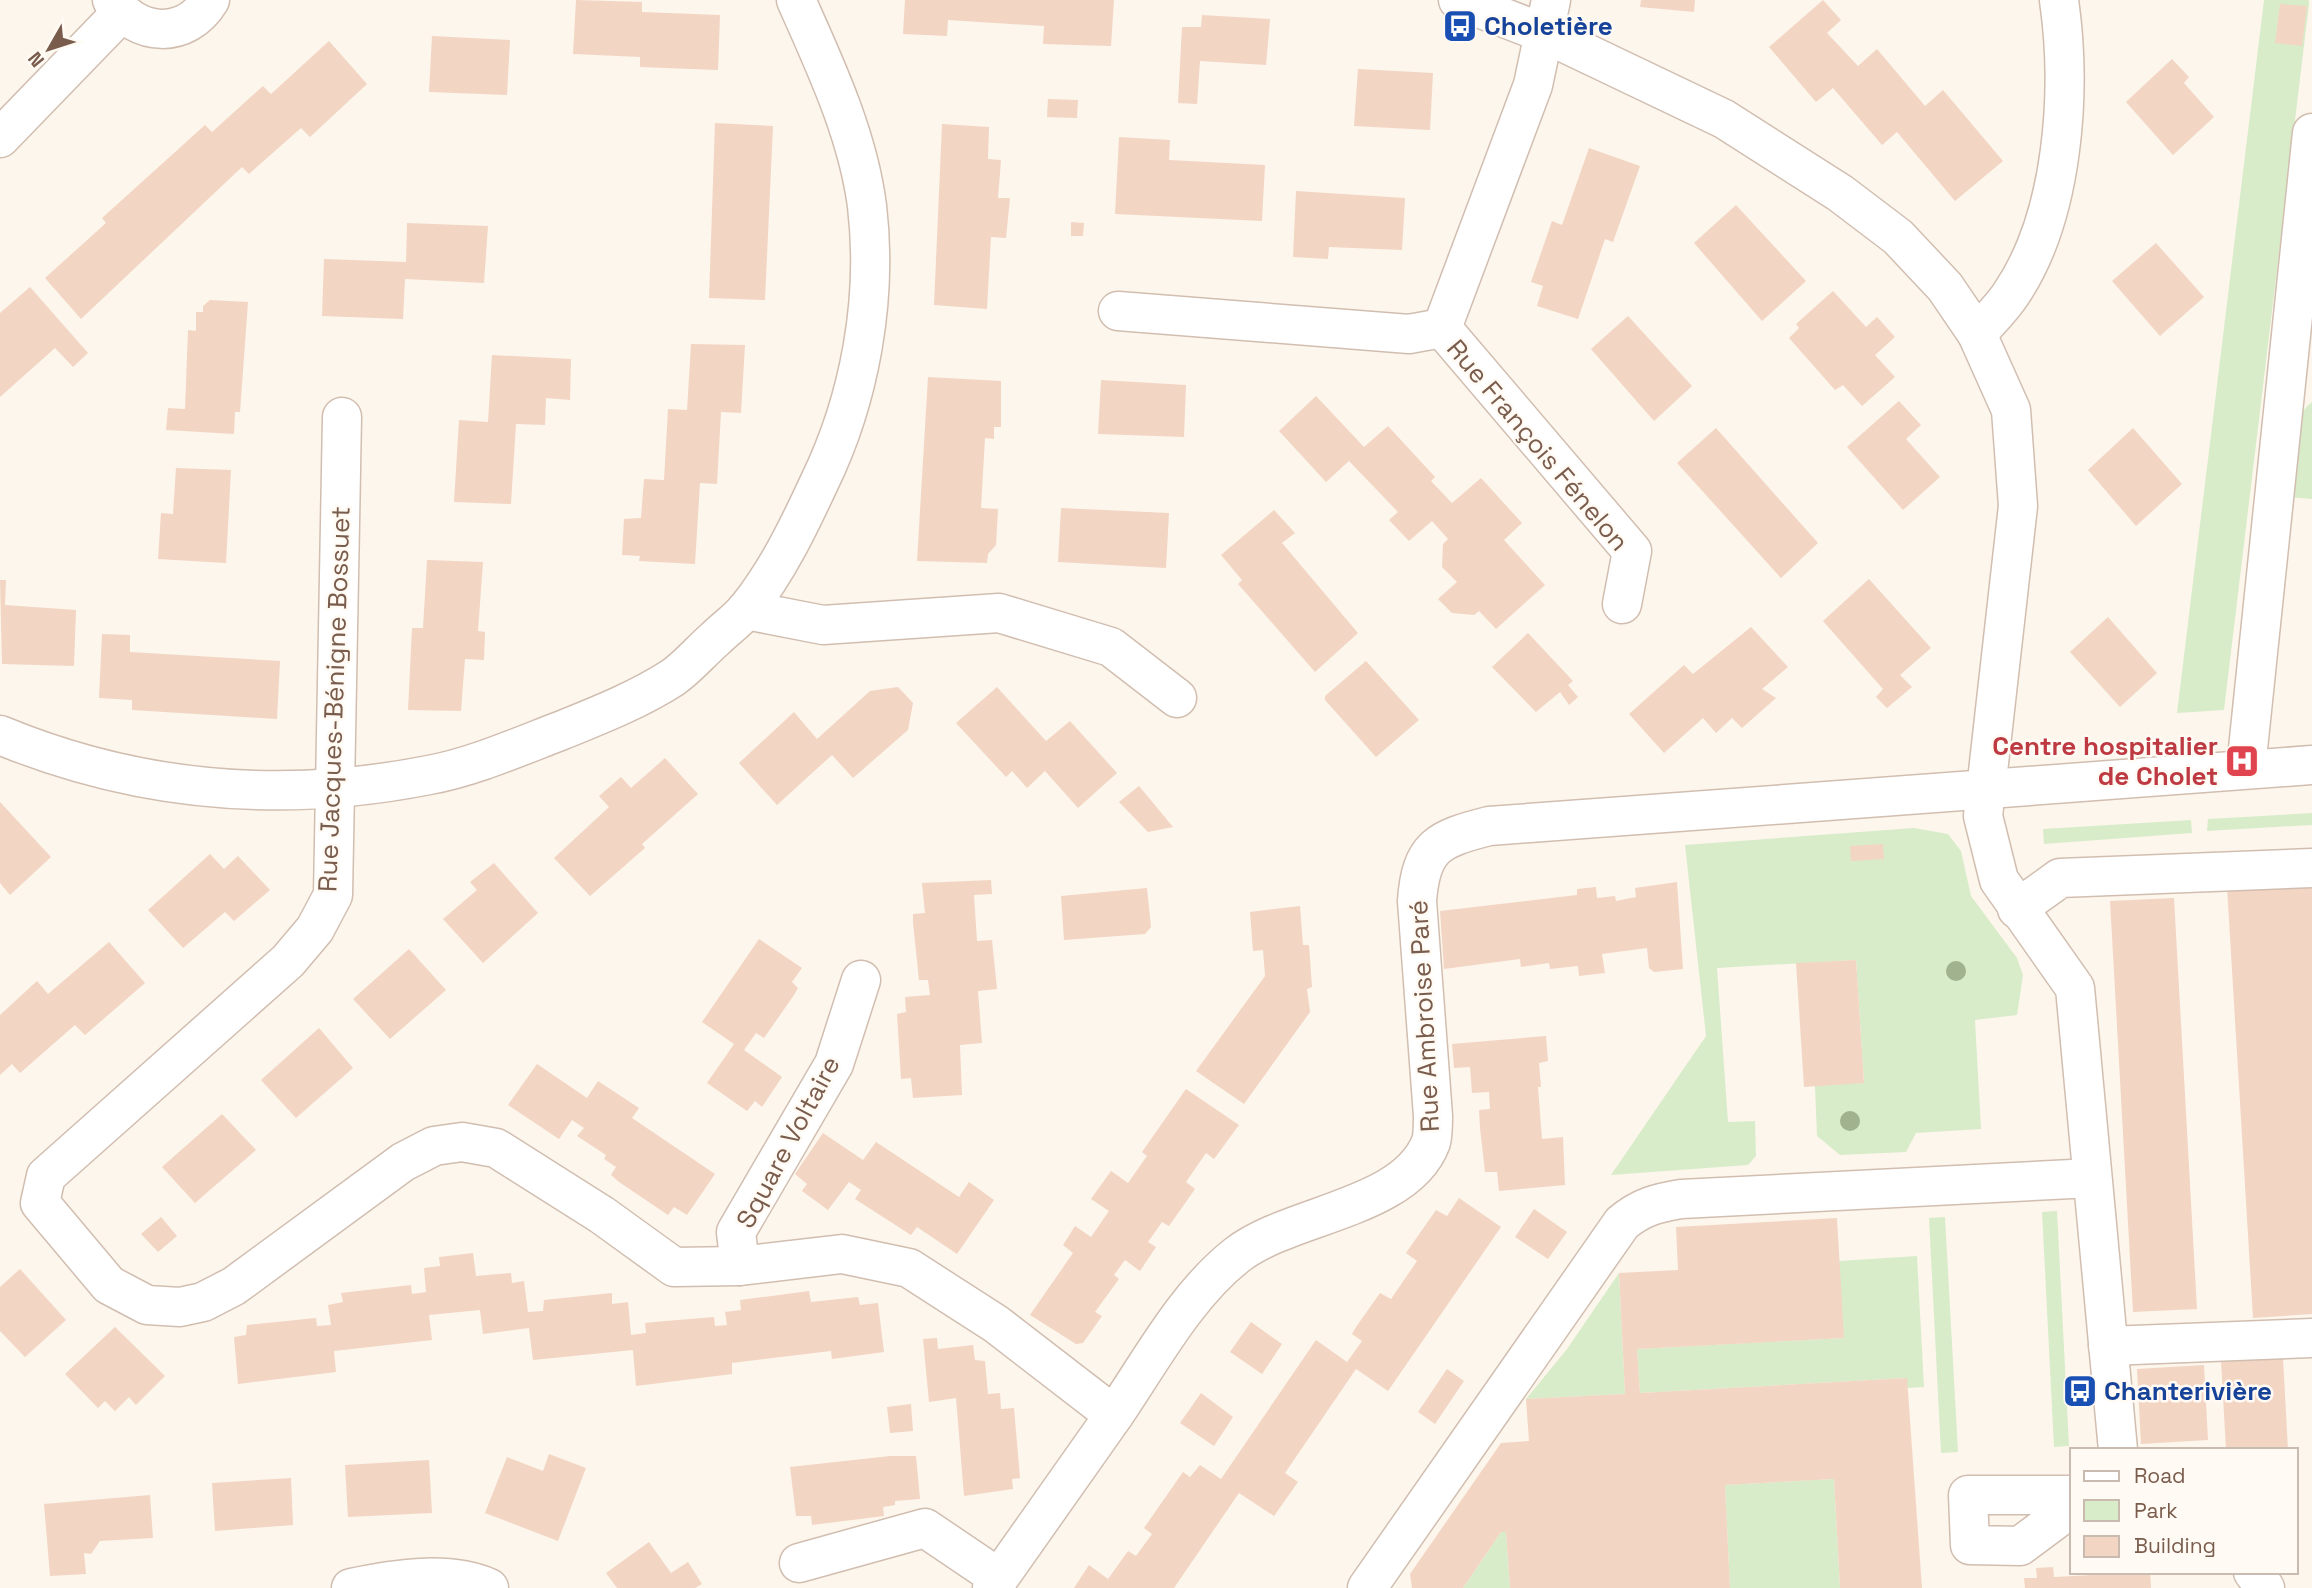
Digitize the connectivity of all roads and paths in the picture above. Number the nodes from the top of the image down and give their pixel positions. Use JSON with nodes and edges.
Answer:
{"nodes":[{"id":1,"x":210,"y":0,"type":"edge"},
{"id":2,"x":796,"y":0,"type":"edge"},
{"id":3,"x":1458,"y":0,"type":"edge"},
{"id":4,"x":2059,"y":0,"type":"edge"},
{"id":5,"x":116,"y":7,"type":"edge"},
{"id":6,"x":1549,"y":17,"type":"edge"},
{"id":7,"x":2312,"y":133,"type":"edge"},
{"id":8,"x":0,"y":138,"type":"edge"},
{"id":9,"x":1118,"y":311,"type":"dead end"},
{"id":10,"x":1442,"y":328,"type":"junction"},
{"id":11,"x":1977,"y":334,"type":"junction"},
{"id":12,"x":2298,"y":382,"type":"edge"},
{"id":13,"x":342,"y":417,"type":"dead end"},
{"id":14,"x":1622,"y":604,"type":"dead end"},
{"id":15,"x":746,"y":610,"type":"junction"},
{"id":16,"x":1177,"y":698,"type":"dead end"},
{"id":17,"x":0,"y":735,"type":"edge"},
{"id":18,"x":2312,"y":765,"type":"edge"},
{"id":19,"x":2246,"y":768,"type":"junction"},
{"id":20,"x":333,"y":789,"type":"junction"},
{"id":21,"x":1984,"y":789,"type":"junction"},
{"id":22,"x":2312,"y":868,"type":"edge"},
{"id":23,"x":2017,"y":909,"type":"junction"},
{"id":24,"x":861,"y":980,"type":"dead end"},
{"id":25,"x":2092,"y":1178,"type":"junction"},
{"id":26,"x":740,"y":1266,"type":"junction"},
{"id":27,"x":2312,"y":1338,"type":"edge"},
{"id":28,"x":2108,"y":1346,"type":"junction"},
{"id":29,"x":1114,"y":1415,"type":"junction"},
{"id":30,"x":2118,"y":1448,"type":"edge"},
{"id":31,"x":2070,"y":1495,"type":"edge"},
{"id":32,"x":2070,"y":1505,"type":"edge"},
{"id":33,"x":799,"y":1563,"type":"dead end"},
{"id":34,"x":995,"y":1583,"type":"edge"},
{"id":35,"x":351,"y":1588,"type":"edge"},
{"id":36,"x":489,"y":1588,"type":"edge"},
{"id":37,"x":1367,"y":1588,"type":"edge"}],
"edges":[{"from":1,"to":5,"type":"street"},
{"from":2,"to":15,"type":"street"},
{"from":3,"to":6,"type":"street"},
{"from":4,"to":11,"type":"street"},
{"from":5,"to":8,"type":"street"},
{"from":6,"to":10,"type":"street","name":"Rue François Fénelon"},
{"from":6,"to":11,"type":"street"},
{"from":7,"to":12,"type":"street"},
{"from":9,"to":10,"type":"street","name":"Rue François Fénelon"},
{"from":10,"to":14,"type":"street","name":"Rue François Fénelon"},
{"from":11,"to":21,"type":"street"},
{"from":12,"to":19,"type":"street"},
{"from":13,"to":20,"type":"street","name":"Rue Jacques-Bénigne Bossuet"},
{"from":15,"to":16,"type":"street"},
{"from":15,"to":20,"type":"street"},
{"from":17,"to":20,"type":"street"},
{"from":18,"to":19,"type":"street","name":"Rue Ambroise Paré"},
{"from":19,"to":21,"type":"street","name":"Rue Ambroise Paré"},
{"from":20,"to":26,"type":"street","name":"Rue Jacques-Bénigne Bossuet"},
{"from":21,"to":23,"type":"street"},
{"from":21,"to":29,"type":"street","name":"Rue Ambroise Paré"},
{"from":22,"to":23,"type":"street"},
{"from":23,"to":25,"type":"street"},
{"from":24,"to":26,"type":"street","name":"Square Voltaire"},
{"from":25,"to":28,"type":"street"},
{"from":25,"to":37,"type":"street"},
{"from":26,"to":29,"type":"street"},
{"from":27,"to":28,"type":"street"},
{"from":28,"to":30,"type":"street"},
{"from":29,"to":34,"type":"street","name":"Rue Ambroise Paré"},
{"from":31,"to":32,"type":"street"},
{"from":33,"to":34,"type":"street"},
{"from":35,"to":36,"type":"street"}]}
